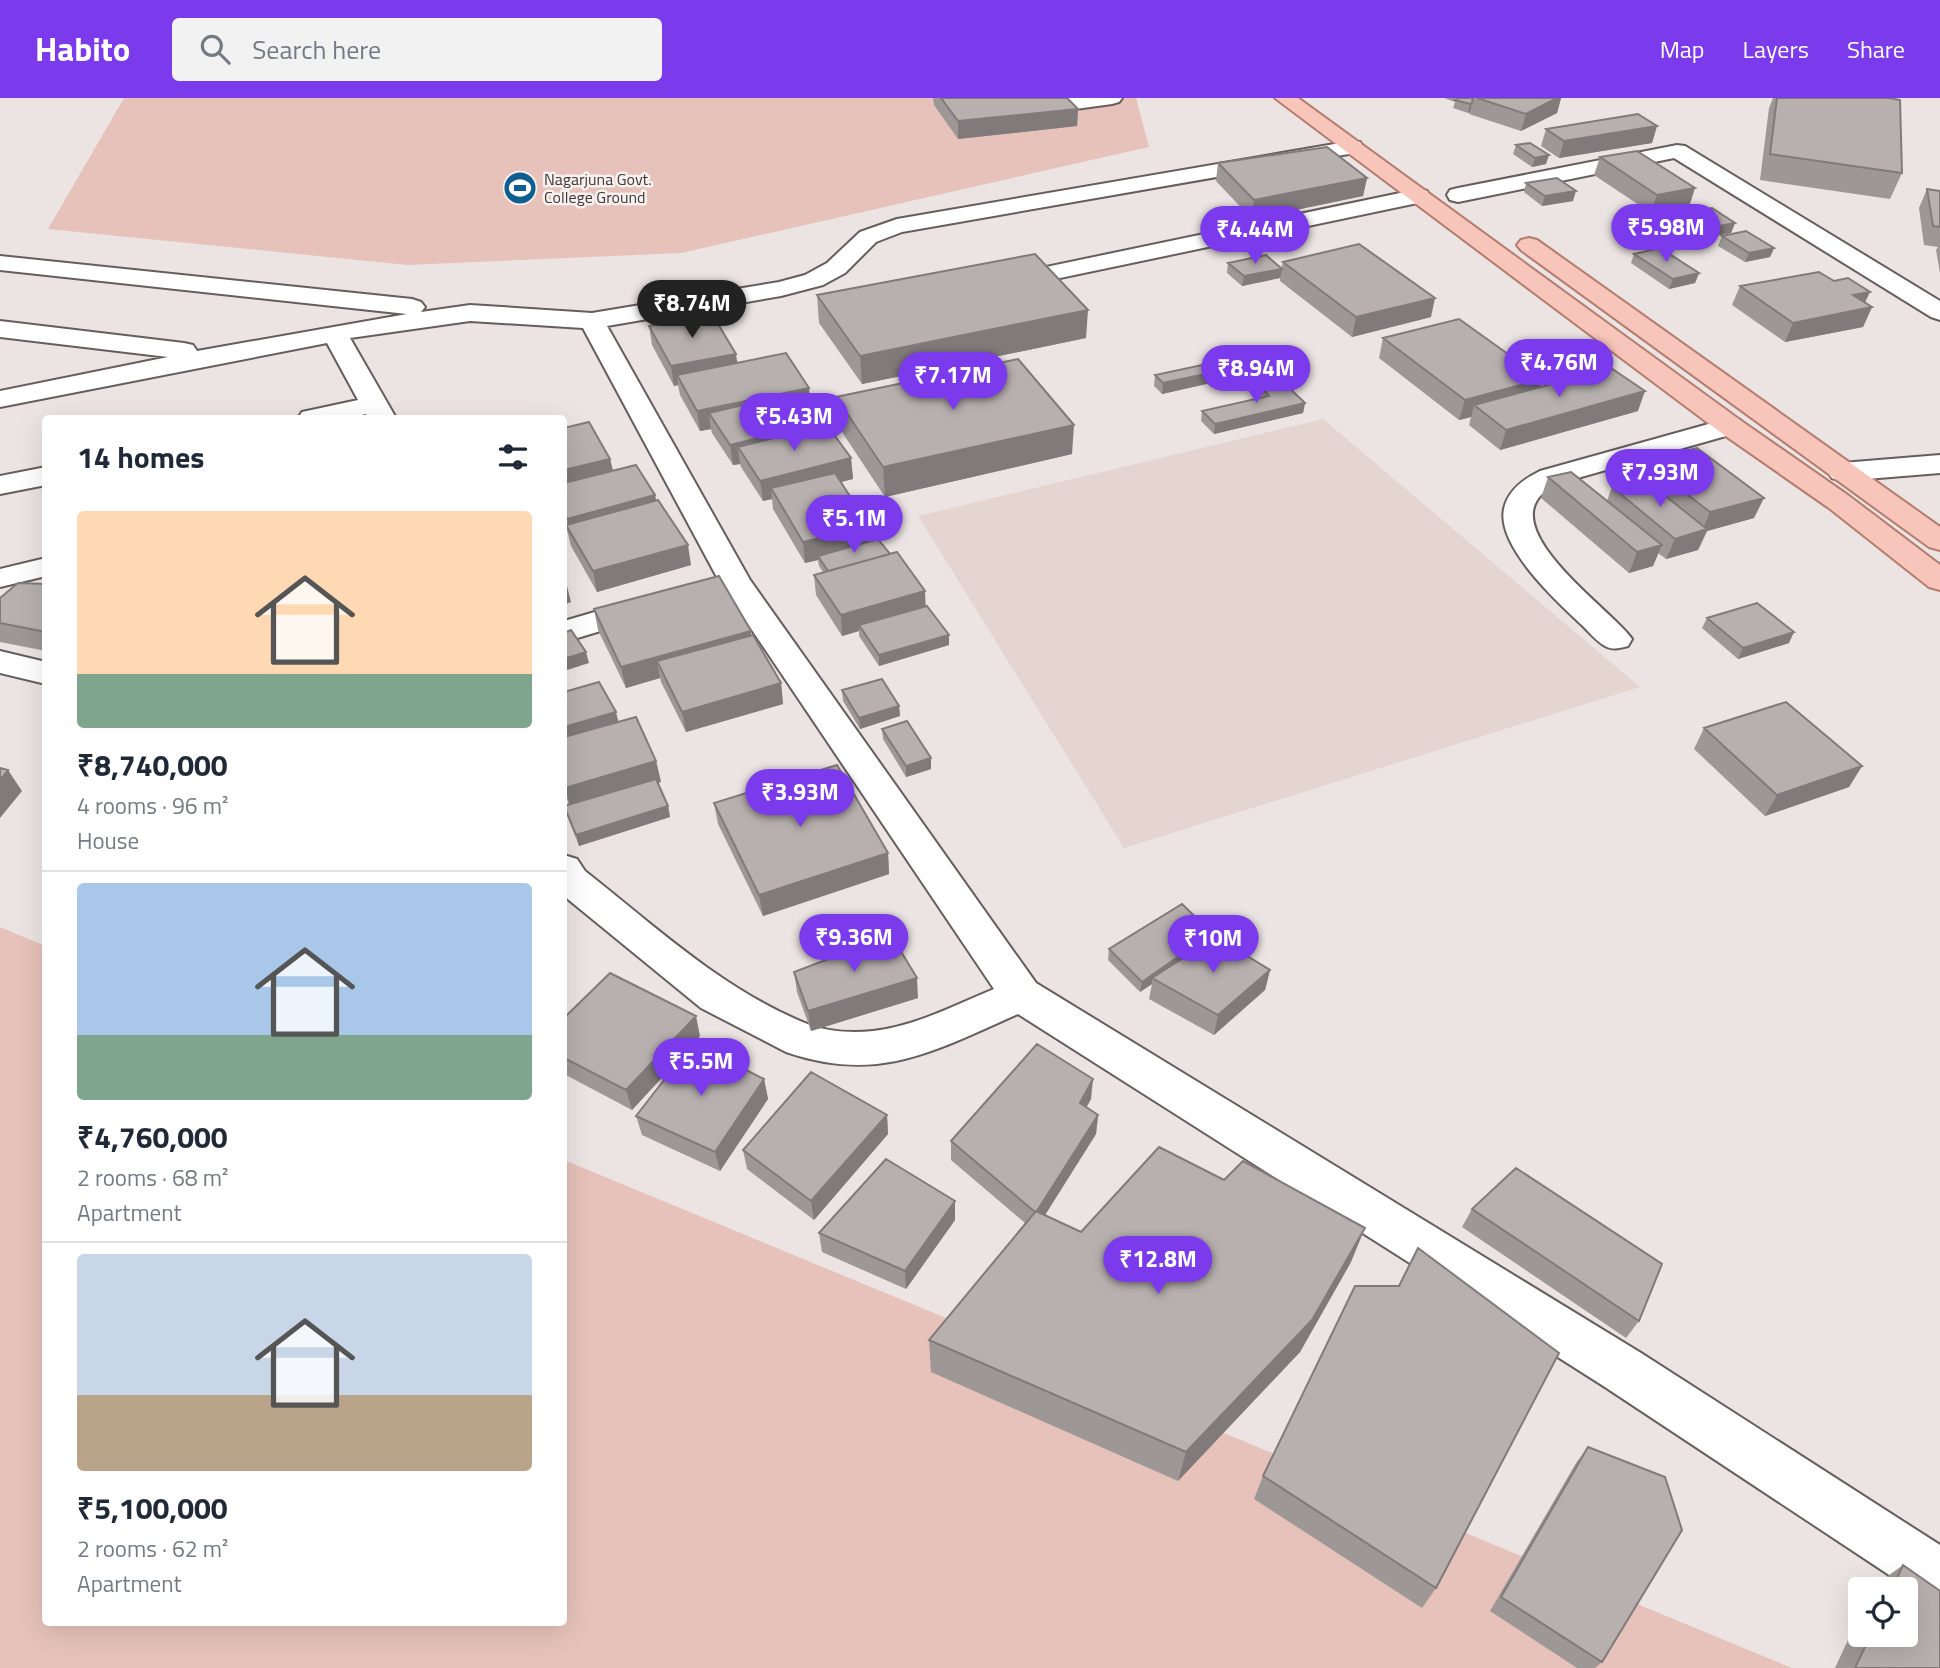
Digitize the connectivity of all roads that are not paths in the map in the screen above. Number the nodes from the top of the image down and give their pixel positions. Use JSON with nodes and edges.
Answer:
{"nodes":[{"id":1,"x":1112,"y":98,"type":"edge"},
{"id":2,"x":1285,"y":98,"type":"edge"},
{"id":3,"x":1322,"y":98,"type":"edge"},
{"id":4,"x":1061,"y":106,"type":"edge"},
{"id":5,"x":1352,"y":148,"type":"junction"},
{"id":6,"x":1458,"y":195,"type":"junction"},
{"id":7,"x":1419,"y":196,"type":"junction"},
{"id":8,"x":1481,"y":211,"type":"dead end"},
{"id":9,"x":1514,"y":235,"type":"dead end"},
{"id":10,"x":0,"y":263,"type":"edge"},
{"id":11,"x":976,"y":289,"type":"edge"},
{"id":12,"x":1940,"y":312,"type":"edge"},
{"id":13,"x":470,"y":313,"type":"junction"},
{"id":14,"x":592,"y":321,"type":"junction"},
{"id":15,"x":0,"y":329,"type":"edge"},
{"id":16,"x":335,"y":334,"type":"junction"},
{"id":17,"x":217,"y":355,"type":"junction"},
{"id":18,"x":0,"y":399,"type":"edge"},
{"id":19,"x":379,"y":411,"type":"edge"},
{"id":20,"x":341,"y":415,"type":"edge"},
{"id":21,"x":1730,"y":426,"type":"junction"},
{"id":22,"x":1940,"y":464,"type":"edge"},
{"id":23,"x":1842,"y":472,"type":"junction"},
{"id":24,"x":42,"y":477,"type":"edge"},
{"id":25,"x":0,"y":485,"type":"edge"},
{"id":26,"x":1940,"y":541,"type":"edge"},
{"id":27,"x":42,"y":569,"type":"edge"},
{"id":28,"x":0,"y":578,"type":"edge"},
{"id":29,"x":1940,"y":580,"type":"edge"},
{"id":30,"x":669,"y":600,"type":"edge"},
{"id":31,"x":567,"y":631,"type":"edge"},
{"id":32,"x":1616,"y":639,"type":"dead end"},
{"id":33,"x":0,"y":662,"type":"edge"},
{"id":34,"x":42,"y":672,"type":"edge"},
{"id":35,"x":567,"y":874,"type":"edge"},
{"id":36,"x":1021,"y":995,"type":"junction"},
{"id":37,"x":1940,"y":1577,"type":"edge"}],
"edges":[{"from":1,"to":4,"type":"street"},
{"from":2,"to":5,"type":"main road"},
{"from":3,"to":6,"type":"main road"},
{"from":5,"to":7,"type":"main road"},
{"from":5,"to":14,"type":"street"},
{"from":6,"to":8,"type":"main road"},
{"from":6,"to":12,"type":"street"},
{"from":7,"to":11,"type":"street"},
{"from":7,"to":21,"type":"main road"},
{"from":9,"to":23,"type":"main road"},
{"from":10,"to":13,"type":"street"},
{"from":13,"to":14,"type":"street"},
{"from":13,"to":16,"type":"street"},
{"from":14,"to":36,"type":"street"},
{"from":15,"to":17,"type":"street"},
{"from":16,"to":17,"type":"street"},
{"from":16,"to":19,"type":"street"},
{"from":17,"to":18,"type":"street"},
{"from":19,"to":20,"type":"street"},
{"from":21,"to":29,"type":"main road"},
{"from":21,"to":32,"type":"street"},
{"from":22,"to":23,"type":"street"},
{"from":23,"to":26,"type":"main road"},
{"from":24,"to":25,"type":"street"},
{"from":27,"to":28,"type":"street"},
{"from":30,"to":31,"type":"street"},
{"from":33,"to":34,"type":"street"},
{"from":35,"to":36,"type":"street"},
{"from":36,"to":37,"type":"street"}]}
